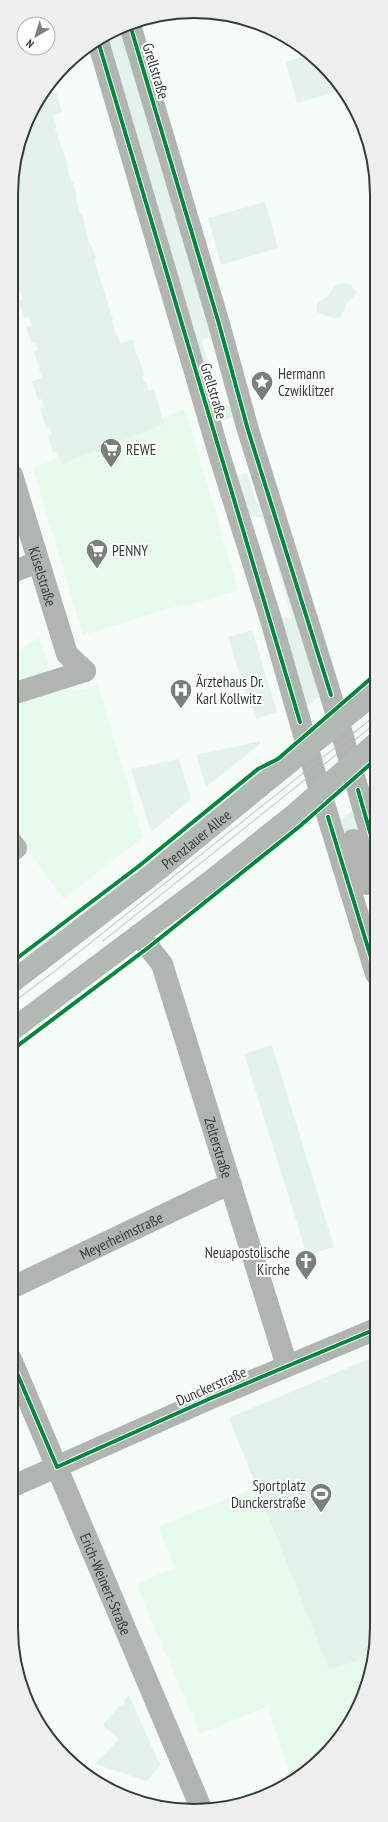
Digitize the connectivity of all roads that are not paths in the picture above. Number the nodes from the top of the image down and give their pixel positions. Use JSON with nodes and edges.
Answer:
{"nodes":[{"id":1,"x":131,"y":29,"type":"edge"},
{"id":2,"x":99,"y":46,"type":"edge"},
{"id":3,"x":248,"y":430,"type":"junction"},
{"id":4,"x":216,"y":440,"type":"junction"},
{"id":5,"x":18,"y":495,"type":"edge"},
{"id":6,"x":38,"y":562,"type":"junction"},
{"id":7,"x":18,"y":570,"type":"edge"},
{"id":8,"x":18,"y":692,"type":"edge"},
{"id":9,"x":370,"y":697,"type":"edge"},
{"id":10,"x":339,"y":722,"type":"junction"},
{"id":11,"x":308,"y":747,"type":"junction"},
{"id":12,"x":370,"y":748,"type":"edge"},
{"id":13,"x":351,"y":765,"type":"junction"},
{"id":14,"x":320,"y":791,"type":"junction"},
{"id":15,"x":370,"y":832,"type":"edge"},
{"id":16,"x":353,"y":840,"type":"dead end"},
{"id":17,"x":366,"y":884,"type":"dead end"},
{"id":18,"x":140,"y":935,"type":"junction"},
{"id":19,"x":370,"y":954,"type":"edge"},
{"id":20,"x":18,"y":977,"type":"edge"},
{"id":21,"x":18,"y":1026,"type":"edge"},
{"id":22,"x":232,"y":1185,"type":"junction"},
{"id":23,"x":18,"y":1285,"type":"edge"},
{"id":24,"x":370,"y":1331,"type":"edge"},
{"id":25,"x":287,"y":1366,"type":"junction"},
{"id":26,"x":18,"y":1375,"type":"edge"},
{"id":27,"x":57,"y":1467,"type":"junction"},
{"id":28,"x":18,"y":1483,"type":"edge"},
{"id":29,"x":199,"y":1804,"type":"edge"}],
"edges":[{"from":1,"to":3,"type":"street","name":"Grellstraße"},
{"from":2,"to":4,"type":"street","name":"Grellstraße"},
{"from":3,"to":4,"type":"street"},
{"from":3,"to":10,"type":"street","name":"Grellstraße"},
{"from":4,"to":11,"type":"street","name":"Grellstraße"},
{"from":5,"to":6,"type":"street","name":"Küselstraße"},
{"from":6,"to":7,"type":"street"},
{"from":6,"to":8,"type":"street","name":"Küselstraße"},
{"from":9,"to":10,"type":"main road","name":"Prenzlauer Allee"},
{"from":10,"to":11,"type":"main road","name":"Prenzlauer Allee"},
{"from":10,"to":13,"type":"street","name":"Grellstraße"},
{"from":11,"to":14,"type":"street","name":"Grellstraße"},
{"from":11,"to":20,"type":"main road","name":"Prenzlauer Allee"},
{"from":12,"to":13,"type":"main road"},
{"from":13,"to":14,"type":"main road"},
{"from":13,"to":15,"type":"street","name":"Grellstraße"},
{"from":14,"to":18,"type":"main road"},
{"from":14,"to":19,"type":"street","name":"Grellstraße"},
{"from":16,"to":17,"type":"street"},
{"from":18,"to":21,"type":"main road"},
{"from":18,"to":22,"type":"street","name":"Zelterstraße"},
{"from":22,"to":23,"type":"street","name":"Meyerheimstraße"},
{"from":22,"to":25,"type":"street","name":"Zelterstraße"},
{"from":24,"to":25,"type":"street","name":"Dunckerstraße"},
{"from":25,"to":27,"type":"street","name":"Dunckerstraße"},
{"from":26,"to":27,"type":"street","name":"Erich-Weinert-Straße"},
{"from":27,"to":28,"type":"street","name":"Dunckerstraße"},
{"from":27,"to":29,"type":"street","name":"Erich-Weinert-Straße"}]}
